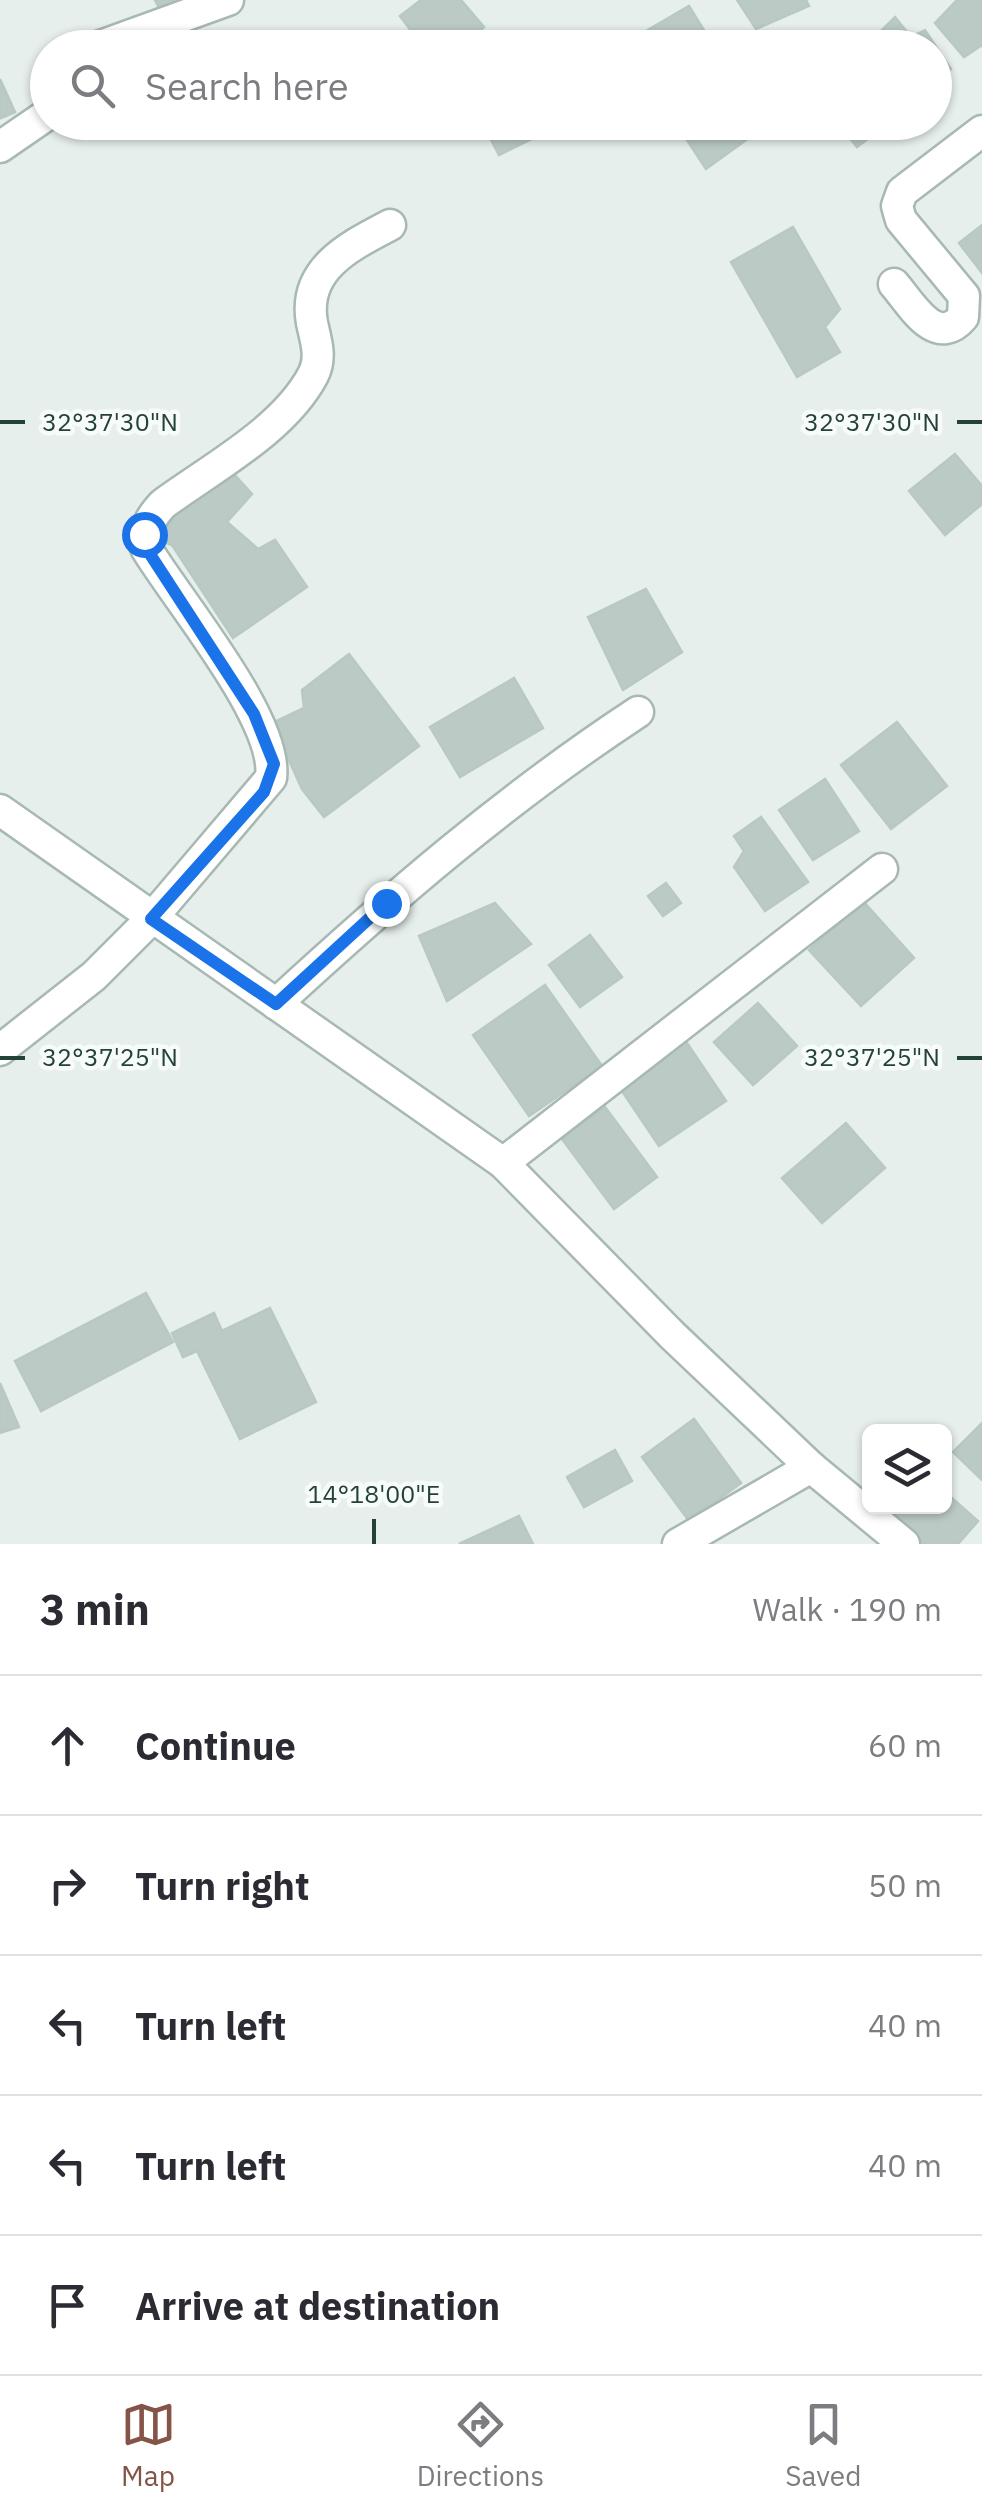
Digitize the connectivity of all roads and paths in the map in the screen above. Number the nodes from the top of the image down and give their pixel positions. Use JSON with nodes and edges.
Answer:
{"nodes":[{"id":1,"x":228,"y":0,"type":"edge"},
{"id":2,"x":145,"y":30,"type":"edge"},
{"id":3,"x":30,"y":126,"type":"edge"},
{"id":4,"x":982,"y":131,"type":"edge"},
{"id":5,"x":0,"y":147,"type":"edge"},
{"id":6,"x":390,"y":225,"type":"dead end"},
{"id":7,"x":894,"y":284,"type":"dead end"},
{"id":8,"x":638,"y":712,"type":"dead end"},
{"id":9,"x":0,"y":810,"type":"edge"},
{"id":10,"x":882,"y":869,"type":"dead end"},
{"id":11,"x":151,"y":919,"type":"junction"},
{"id":12,"x":276,"y":1004,"type":"junction"},
{"id":13,"x":0,"y":1050,"type":"edge"},
{"id":14,"x":504,"y":1162,"type":"junction"},
{"id":15,"x":811,"y":1468,"type":"junction"},
{"id":16,"x":678,"y":1544,"type":"edge"},
{"id":17,"x":904,"y":1544,"type":"edge"}],
"edges":[{"from":1,"to":2,"type":"street"},
{"from":3,"to":5,"type":"street"},
{"from":4,"to":7,"type":"street"},
{"from":6,"to":11,"type":"street"},
{"from":8,"to":12,"type":"street"},
{"from":9,"to":11,"type":"street"},
{"from":10,"to":14,"type":"street"},
{"from":11,"to":12,"type":"street"},
{"from":11,"to":13,"type":"street"},
{"from":12,"to":14,"type":"street"},
{"from":14,"to":15,"type":"street"},
{"from":15,"to":16,"type":"street"},
{"from":15,"to":17,"type":"street"}]}
